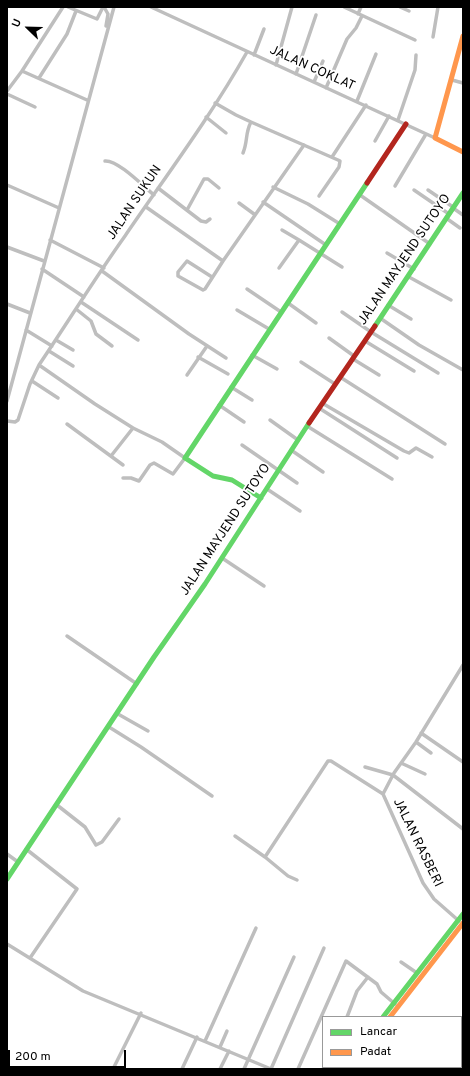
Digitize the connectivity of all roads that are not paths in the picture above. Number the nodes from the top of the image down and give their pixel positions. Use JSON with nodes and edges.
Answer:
{"nodes":[{"id":1,"x":63,"y":7,"type":"edge"},
{"id":2,"x":68,"y":7,"type":"edge"},
{"id":3,"x":104,"y":7,"type":"edge"},
{"id":4,"x":114,"y":7,"type":"edge"},
{"id":5,"x":151,"y":7,"type":"edge"},
{"id":6,"x":164,"y":7,"type":"edge"},
{"id":7,"x":287,"y":7,"type":"edge"},
{"id":8,"x":344,"y":7,"type":"edge"},
{"id":9,"x":361,"y":7,"type":"edge"},
{"id":10,"x":400,"y":7,"type":"edge"},
{"id":11,"x":438,"y":7,"type":"edge"},
{"id":12,"x":292,"y":8,"type":"edge"},
{"id":13,"x":76,"y":11,"type":"junction"},
{"id":14,"x":409,"y":11,"type":"dead end"},
{"id":15,"x":163,"y":12,"type":"junction"},
{"id":16,"x":316,"y":15,"type":"dead end"},
{"id":17,"x":360,"y":15,"type":"junction"},
{"id":18,"x":264,"y":29,"type":"dead end"},
{"id":19,"x":433,"y":36,"type":"dead end"},
{"id":20,"x":463,"y":36,"type":"edge"},
{"id":21,"x":415,"y":40,"type":"dead end"},
{"id":22,"x":247,"y":52,"type":"junction"},
{"id":23,"x":376,"y":54,"type":"dead end"},
{"id":24,"x":254,"y":55,"type":"junction"},
{"id":25,"x":416,"y":55,"type":"dead end"},
{"id":26,"x":100,"y":56,"type":"junction"},
{"id":27,"x":323,"y":61,"type":"dead end"},
{"id":28,"x":276,"y":65,"type":"junction"},
{"id":29,"x":22,"y":71,"type":"junction"},
{"id":30,"x":296,"y":74,"type":"junction"},
{"id":31,"x":39,"y":78,"type":"junction"},
{"id":32,"x":452,"y":80,"type":"junction"},
{"id":33,"x":314,"y":82,"type":"junction"},
{"id":34,"x":463,"y":83,"type":"edge"},
{"id":35,"x":326,"y":88,"type":"junction"},
{"id":36,"x":7,"y":93,"type":"edge"},
{"id":37,"x":88,"y":100,"type":"junction"},
{"id":38,"x":357,"y":102,"type":"junction"},
{"id":39,"x":215,"y":103,"type":"junction"},
{"id":40,"x":366,"y":105,"type":"junction"},
{"id":41,"x":35,"y":107,"type":"dead end"},
{"id":42,"x":389,"y":116,"type":"junction"},
{"id":43,"x":206,"y":117,"type":"junction"},
{"id":44,"x":398,"y":120,"type":"junction"},
{"id":45,"x":252,"y":122,"type":"junction"},
{"id":46,"x":406,"y":124,"type":"junction"},
{"id":47,"x":226,"y":133,"type":"dead end"},
{"id":48,"x":426,"y":134,"type":"junction"},
{"id":49,"x":436,"y":138,"type":"junction"},
{"id":50,"x":375,"y":141,"type":"dead end"},
{"id":51,"x":304,"y":145,"type":"junction"},
{"id":52,"x":463,"y":152,"type":"edge"},
{"id":53,"x":243,"y":153,"type":"dead end"},
{"id":54,"x":332,"y":157,"type":"junction"},
{"id":55,"x":104,"y":161,"type":"dead end"},
{"id":56,"x":7,"y":185,"type":"edge"},
{"id":57,"x":395,"y":186,"type":"dead end"},
{"id":58,"x":273,"y":187,"type":"junction"},
{"id":59,"x":158,"y":188,"type":"junction"},
{"id":60,"x":219,"y":188,"type":"dead end"},
{"id":61,"x":414,"y":190,"type":"dead end"},
{"id":62,"x":428,"y":190,"type":"dead end"},
{"id":63,"x":463,"y":193,"type":"edge"},
{"id":64,"x":154,"y":194,"type":"junction"},
{"id":65,"x":360,"y":195,"type":"junction"},
{"id":66,"x":319,"y":196,"type":"dead end"},
{"id":67,"x":263,"y":202,"type":"junction"},
{"id":68,"x":239,"y":203,"type":"dead end"},
{"id":69,"x":146,"y":207,"type":"junction"},
{"id":70,"x":59,"y":208,"type":"junction"},
{"id":71,"x":453,"y":208,"type":"junction"},
{"id":72,"x":187,"y":210,"type":"junction"},
{"id":73,"x":254,"y":214,"type":"junction"},
{"id":74,"x":463,"y":214,"type":"edge"},
{"id":75,"x":448,"y":216,"type":"junction"},
{"id":76,"x":210,"y":219,"type":"dead end"},
{"id":77,"x":340,"y":224,"type":"junction"},
{"id":78,"x":460,"y":228,"type":"dead end"},
{"id":79,"x":282,"y":230,"type":"dead end"},
{"id":80,"x":50,"y":240,"type":"junction"},
{"id":81,"x":299,"y":240,"type":"junction"},
{"id":82,"x":430,"y":244,"type":"junction"},
{"id":83,"x":326,"y":245,"type":"junction"},
{"id":84,"x":7,"y":247,"type":"edge"},
{"id":85,"x":387,"y":253,"type":"dead end"},
{"id":86,"x":320,"y":254,"type":"junction"},
{"id":87,"x":44,"y":261,"type":"junction"},
{"id":88,"x":223,"y":261,"type":"junction"},
{"id":89,"x":342,"y":267,"type":"dead end"},
{"id":90,"x":279,"y":268,"type":"dead end"},
{"id":91,"x":42,"y":269,"type":"junction"},
{"id":92,"x":103,"y":269,"type":"junction"},
{"id":93,"x":414,"y":269,"type":"junction"},
{"id":94,"x":212,"y":277,"type":"junction"},
{"id":95,"x":409,"y":277,"type":"junction"},
{"id":96,"x":247,"y":289,"type":"dead end"},
{"id":97,"x":84,"y":297,"type":"junction"},
{"id":98,"x":451,"y":300,"type":"dead end"},
{"id":99,"x":81,"y":302,"type":"junction"},
{"id":100,"x":288,"y":303,"type":"junction"},
{"id":101,"x":7,"y":304,"type":"edge"},
{"id":102,"x":388,"y":305,"type":"junction"},
{"id":103,"x":76,"y":309,"type":"junction"},
{"id":104,"x":237,"y":310,"type":"dead end"},
{"id":105,"x":281,"y":312,"type":"junction"},
{"id":106,"x":342,"y":312,"type":"dead end"},
{"id":107,"x":30,"y":313,"type":"junction"},
{"id":108,"x":380,"y":318,"type":"junction"},
{"id":109,"x":411,"y":319,"type":"dead end"},
{"id":110,"x":316,"y":323,"type":"dead end"},
{"id":111,"x":26,"y":330,"type":"junction"},
{"id":112,"x":269,"y":330,"type":"junction"},
{"id":113,"x":371,"y":332,"type":"junction"},
{"id":114,"x":329,"y":338,"type":"dead end"},
{"id":115,"x":56,"y":340,"type":"junction"},
{"id":116,"x":138,"y":340,"type":"dead end"},
{"id":117,"x":365,"y":341,"type":"junction"},
{"id":118,"x":52,"y":346,"type":"junction"},
{"id":119,"x":112,"y":346,"type":"dead end"},
{"id":120,"x":207,"y":346,"type":"junction"},
{"id":121,"x":73,"y":350,"type":"dead end"},
{"id":122,"x":49,"y":351,"type":"junction"},
{"id":123,"x":252,"y":355,"type":"junction"},
{"id":124,"x":198,"y":357,"type":"junction"},
{"id":125,"x":353,"y":357,"type":"junction"},
{"id":126,"x":226,"y":358,"type":"dead end"},
{"id":127,"x":300,"y":362,"type":"dead end"},
{"id":128,"x":40,"y":365,"type":"junction"},
{"id":129,"x":73,"y":366,"type":"dead end"},
{"id":130,"x":277,"y":369,"type":"dead end"},
{"id":131,"x":463,"y":370,"type":"edge"},
{"id":132,"x":414,"y":371,"type":"dead end"},
{"id":133,"x":438,"y":373,"type":"dead end"},
{"id":134,"x":228,"y":374,"type":"dead end"},
{"id":135,"x":187,"y":375,"type":"dead end"},
{"id":136,"x":379,"y":375,"type":"dead end"},
{"id":137,"x":340,"y":377,"type":"junction"},
{"id":138,"x":32,"y":381,"type":"junction"},
{"id":139,"x":336,"y":384,"type":"junction"},
{"id":140,"x":231,"y":387,"type":"junction"},
{"id":141,"x":58,"y":398,"type":"dead end"},
{"id":142,"x":252,"y":400,"type":"dead end"},
{"id":143,"x":7,"y":401,"type":"edge"},
{"id":144,"x":219,"y":405,"type":"junction"},
{"id":145,"x":321,"y":405,"type":"junction"},
{"id":146,"x":270,"y":420,"type":"dead end"},
{"id":147,"x":7,"y":421,"type":"edge"},
{"id":148,"x":244,"y":422,"type":"dead end"},
{"id":149,"x":67,"y":424,"type":"dead end"},
{"id":150,"x":307,"y":426,"type":"junction"},
{"id":151,"x":133,"y":428,"type":"junction"},
{"id":152,"x":298,"y":440,"type":"junction"},
{"id":153,"x":242,"y":444,"type":"dead end"},
{"id":154,"x":445,"y":444,"type":"dead end"},
{"id":155,"x":291,"y":450,"type":"junction"},
{"id":156,"x":111,"y":456,"type":"junction"},
{"id":157,"x":432,"y":457,"type":"dead end"},
{"id":158,"x":185,"y":458,"type":"junction"},
{"id":159,"x":397,"y":458,"type":"dead end"},
{"id":160,"x":123,"y":465,"type":"dead end"},
{"id":161,"x":279,"y":470,"type":"junction"},
{"id":162,"x":323,"y":472,"type":"dead end"},
{"id":163,"x":123,"y":478,"type":"dead end"},
{"id":164,"x":392,"y":479,"type":"dead end"},
{"id":165,"x":297,"y":483,"type":"dead end"},
{"id":166,"x":267,"y":489,"type":"junction"},
{"id":167,"x":261,"y":498,"type":"junction"},
{"id":168,"x":300,"y":511,"type":"dead end"},
{"id":169,"x":222,"y":558,"type":"junction"},
{"id":170,"x":264,"y":586,"type":"dead end"},
{"id":171,"x":67,"y":636,"type":"dead end"},
{"id":172,"x":463,"y":665,"type":"edge"},
{"id":173,"x":137,"y":684,"type":"junction"},
{"id":174,"x":118,"y":714,"type":"junction"},
{"id":175,"x":109,"y":727,"type":"junction"},
{"id":176,"x":148,"y":731,"type":"dead end"},
{"id":177,"x":421,"y":733,"type":"junction"},
{"id":178,"x":416,"y":742,"type":"junction"},
{"id":179,"x":431,"y":753,"type":"dead end"},
{"id":180,"x":463,"y":762,"type":"edge"},
{"id":181,"x":401,"y":763,"type":"junction"},
{"id":182,"x":365,"y":766,"type":"dead end"},
{"id":183,"x":425,"y":774,"type":"dead end"},
{"id":184,"x":393,"y":775,"type":"junction"},
{"id":185,"x":383,"y":794,"type":"junction"},
{"id":186,"x":212,"y":796,"type":"dead end"},
{"id":187,"x":57,"y":805,"type":"junction"},
{"id":188,"x":119,"y":819,"type":"dead end"},
{"id":189,"x":463,"y":830,"type":"edge"},
{"id":190,"x":235,"y":836,"type":"dead end"},
{"id":191,"x":26,"y":850,"type":"junction"},
{"id":192,"x":7,"y":854,"type":"edge"},
{"id":193,"x":265,"y":857,"type":"junction"},
{"id":194,"x":18,"y":862,"type":"junction"},
{"id":195,"x":7,"y":879,"type":"edge"},
{"id":196,"x":297,"y":880,"type":"dead end"},
{"id":197,"x":463,"y":914,"type":"edge"},
{"id":198,"x":462,"y":923,"type":"edge"},
{"id":199,"x":256,"y":928,"type":"dead end"},
{"id":200,"x":7,"y":944,"type":"edge"},
{"id":201,"x":324,"y":948,"type":"dead end"},
{"id":202,"x":294,"y":957,"type":"dead end"},
{"id":203,"x":30,"y":958,"type":"junction"},
{"id":204,"x":402,"y":962,"type":"dead end"},
{"id":205,"x":417,"y":973,"type":"junction"},
{"id":206,"x":368,"y":977,"type":"junction"},
{"id":207,"x":396,"y":1005,"type":"junction"},
{"id":208,"x":141,"y":1013,"type":"junction"},
{"id":209,"x":347,"y":1016,"type":"edge"},
{"id":210,"x":384,"y":1016,"type":"edge"},
{"id":211,"x":390,"y":1016,"type":"edge"},
{"id":212,"x":228,"y":1031,"type":"dead end"},
{"id":213,"x":197,"y":1037,"type":"junction"},
{"id":214,"x":205,"y":1041,"type":"junction"},
{"id":215,"x":220,"y":1048,"type":"junction"},
{"id":216,"x":228,"y":1051,"type":"junction"},
{"id":217,"x":249,"y":1059,"type":"junction"},
{"id":218,"x":114,"y":1069,"type":"edge"},
{"id":219,"x":182,"y":1069,"type":"edge"},
{"id":220,"x":220,"y":1069,"type":"edge"},
{"id":221,"x":244,"y":1069,"type":"edge"},
{"id":222,"x":271,"y":1069,"type":"edge"},
{"id":223,"x":298,"y":1069,"type":"edge"}],
"edges":[{"from":1,"to":29,"type":"street"},
{"from":2,"to":13,"type":"street"},
{"from":3,"to":13,"type":"street"},
{"from":3,"to":26,"type":"street"},
{"from":4,"to":26,"type":"street"},
{"from":5,"to":15,"type":"street","name":"JALAN COKLAT"},
{"from":6,"to":15,"type":"street"},
{"from":7,"to":12,"type":"street"},
{"from":8,"to":17,"type":"street"},
{"from":9,"to":17,"type":"street"},
{"from":10,"to":14,"type":"street"},
{"from":11,"to":19,"type":"street"},
{"from":12,"to":28,"type":"street"},
{"from":13,"to":31,"type":"street"},
{"from":15,"to":22,"type":"street","name":"JALAN COKLAT"},
{"from":16,"to":30,"type":"street"},
{"from":17,"to":21,"type":"street"},
{"from":17,"to":35,"type":"street"},
{"from":18,"to":24,"type":"street"},
{"from":20,"to":32,"type":"street"},
{"from":22,"to":24,"type":"street","name":"JALAN COKLAT"},
{"from":22,"to":39,"type":"street","name":"JALAN SUKUN"},
{"from":23,"to":38,"type":"street"},
{"from":24,"to":28,"type":"street","name":"JALAN COKLAT"},
{"from":25,"to":44,"type":"street"},
{"from":26,"to":37,"type":"street"},
{"from":27,"to":33,"type":"street"},
{"from":28,"to":30,"type":"street","name":"JALAN COKLAT"},
{"from":29,"to":31,"type":"street"},
{"from":29,"to":36,"type":"street"},
{"from":30,"to":33,"type":"street","name":"JALAN COKLAT"},
{"from":31,"to":37,"type":"street"},
{"from":32,"to":34,"type":"street"},
{"from":32,"to":49,"type":"street"},
{"from":33,"to":35,"type":"street","name":"JALAN COKLAT"},
{"from":35,"to":38,"type":"street","name":"JALAN COKLAT"},
{"from":36,"to":41,"type":"street"},
{"from":37,"to":70,"type":"street"},
{"from":38,"to":40,"type":"street","name":"JALAN COKLAT"},
{"from":39,"to":43,"type":"street","name":"JALAN SUKUN"},
{"from":39,"to":45,"type":"street"},
{"from":40,"to":42,"type":"street","name":"JALAN COKLAT"},
{"from":40,"to":54,"type":"street"},
{"from":42,"to":44,"type":"street","name":"JALAN COKLAT"},
{"from":42,"to":50,"type":"street"},
{"from":43,"to":47,"type":"street"},
{"from":43,"to":59,"type":"street","name":"JALAN SUKUN"},
{"from":44,"to":46,"type":"street","name":"JALAN COKLAT"},
{"from":45,"to":51,"type":"street"},
{"from":45,"to":53,"type":"street"},
{"from":46,"to":48,"type":"street","name":"JALAN COKLAT"},
{"from":46,"to":65,"type":"street"},
{"from":48,"to":49,"type":"street","name":"JALAN COKLAT"},
{"from":48,"to":57,"type":"street"},
{"from":49,"to":52,"type":"street","name":"JALAN COKLAT"},
{"from":51,"to":54,"type":"street"},
{"from":51,"to":58,"type":"street"},
{"from":54,"to":66,"type":"street"},
{"from":55,"to":64,"type":"street"},
{"from":56,"to":70,"type":"street"},
{"from":58,"to":67,"type":"street"},
{"from":58,"to":77,"type":"street"},
{"from":59,"to":64,"type":"street","name":"JALAN SUKUN"},
{"from":59,"to":72,"type":"street"},
{"from":60,"to":72,"type":"street"},
{"from":61,"to":75,"type":"street"},
{"from":62,"to":71,"type":"street"},
{"from":63,"to":71,"type":"street","name":"JALAN MAYJEND SUTOYO"},
{"from":64,"to":69,"type":"street","name":"JALAN SUKUN"},
{"from":65,"to":77,"type":"street"},
{"from":65,"to":82,"type":"street"},
{"from":67,"to":73,"type":"street"},
{"from":67,"to":83,"type":"street"},
{"from":68,"to":73,"type":"street"},
{"from":69,"to":88,"type":"street"},
{"from":69,"to":92,"type":"street","name":"JALAN SUKUN"},
{"from":70,"to":80,"type":"street"},
{"from":71,"to":74,"type":"street"},
{"from":71,"to":75,"type":"street","name":"JALAN MAYJEND SUTOYO"},
{"from":72,"to":76,"type":"street"},
{"from":73,"to":88,"type":"street"},
{"from":75,"to":78,"type":"street"},
{"from":75,"to":82,"type":"street","name":"JALAN MAYJEND SUTOYO"},
{"from":77,"to":83,"type":"street"},
{"from":79,"to":81,"type":"street"},
{"from":80,"to":87,"type":"street"},
{"from":80,"to":92,"type":"street"},
{"from":81,"to":86,"type":"street"},
{"from":81,"to":90,"type":"street"},
{"from":82,"to":93,"type":"street","name":"JALAN MAYJEND SUTOYO"},
{"from":83,"to":86,"type":"street"},
{"from":84,"to":87,"type":"street"},
{"from":85,"to":93,"type":"street"},
{"from":86,"to":89,"type":"street"},
{"from":86,"to":100,"type":"street"},
{"from":87,"to":91,"type":"street"},
{"from":88,"to":94,"type":"street"},
{"from":91,"to":97,"type":"street"},
{"from":91,"to":107,"type":"street"},
{"from":92,"to":97,"type":"street","name":"JALAN SUKUN"},
{"from":92,"to":120,"type":"street"},
{"from":93,"to":95,"type":"street","name":"JALAN MAYJEND SUTOYO"},
{"from":94,"to":94,"type":"street"},
{"from":95,"to":98,"type":"street"},
{"from":95,"to":102,"type":"street","name":"JALAN MAYJEND SUTOYO"},
{"from":96,"to":105,"type":"street"},
{"from":97,"to":99,"type":"street","name":"JALAN SUKUN"},
{"from":99,"to":103,"type":"street","name":"JALAN SUKUN"},
{"from":99,"to":116,"type":"street"},
{"from":100,"to":105,"type":"street"},
{"from":100,"to":110,"type":"street"},
{"from":101,"to":107,"type":"street"},
{"from":102,"to":108,"type":"street","name":"JALAN MAYJEND SUTOYO"},
{"from":102,"to":109,"type":"street"},
{"from":103,"to":115,"type":"street","name":"JALAN SUKUN"},
{"from":103,"to":119,"type":"street"},
{"from":104,"to":112,"type":"street"},
{"from":105,"to":112,"type":"street"},
{"from":106,"to":113,"type":"street"},
{"from":107,"to":111,"type":"street"},
{"from":108,"to":113,"type":"street","name":"JALAN MAYJEND SUTOYO"},
{"from":108,"to":131,"type":"street"},
{"from":111,"to":118,"type":"street"},
{"from":111,"to":143,"type":"street"},
{"from":112,"to":123,"type":"street"},
{"from":113,"to":117,"type":"street","name":"JALAN MAYJEND SUTOYO"},
{"from":113,"to":133,"type":"street"},
{"from":114,"to":125,"type":"street"},
{"from":115,"to":118,"type":"street","name":"JALAN SUKUN"},
{"from":115,"to":121,"type":"street"},
{"from":117,"to":125,"type":"street","name":"JALAN MAYJEND SUTOYO"},
{"from":117,"to":132,"type":"street"},
{"from":118,"to":122,"type":"street","name":"JALAN SUKUN"},
{"from":120,"to":124,"type":"street"},
{"from":120,"to":126,"type":"street"},
{"from":122,"to":128,"type":"street","name":"JALAN SUKUN"},
{"from":122,"to":129,"type":"street"},
{"from":123,"to":130,"type":"street"},
{"from":123,"to":140,"type":"street"},
{"from":124,"to":134,"type":"street"},
{"from":124,"to":135,"type":"street"},
{"from":125,"to":136,"type":"street"},
{"from":125,"to":137,"type":"street","name":"JALAN MAYJEND SUTOYO"},
{"from":127,"to":139,"type":"street"},
{"from":128,"to":138,"type":"street","name":"JALAN SUKUN"},
{"from":128,"to":151,"type":"street"},
{"from":137,"to":139,"type":"street","name":"JALAN MAYJEND SUTOYO"},
{"from":137,"to":154,"type":"street"},
{"from":138,"to":141,"type":"street"},
{"from":138,"to":147,"type":"street","name":"JALAN SUKUN"},
{"from":139,"to":145,"type":"street","name":"JALAN MAYJEND SUTOYO"},
{"from":140,"to":142,"type":"street"},
{"from":140,"to":144,"type":"street"},
{"from":144,"to":148,"type":"street"},
{"from":144,"to":158,"type":"street"},
{"from":145,"to":150,"type":"street","name":"JALAN MAYJEND SUTOYO"},
{"from":145,"to":157,"type":"street"},
{"from":145,"to":159,"type":"street"},
{"from":146,"to":152,"type":"street"},
{"from":149,"to":156,"type":"street"},
{"from":150,"to":152,"type":"street","name":"JALAN MAYJEND SUTOYO"},
{"from":150,"to":164,"type":"street"},
{"from":151,"to":156,"type":"street"},
{"from":151,"to":158,"type":"street"},
{"from":152,"to":155,"type":"street","name":"JALAN MAYJEND SUTOYO"},
{"from":153,"to":161,"type":"street"},
{"from":155,"to":161,"type":"street","name":"JALAN MAYJEND SUTOYO"},
{"from":155,"to":162,"type":"street"},
{"from":156,"to":160,"type":"street"},
{"from":158,"to":163,"type":"street"},
{"from":158,"to":167,"type":"street"},
{"from":161,"to":165,"type":"street"},
{"from":161,"to":166,"type":"street","name":"JALAN MAYJEND SUTOYO"},
{"from":166,"to":167,"type":"street","name":"JALAN MAYJEND SUTOYO"},
{"from":166,"to":168,"type":"street"},
{"from":167,"to":169,"type":"street","name":"JALAN MAYJEND SUTOYO"},
{"from":169,"to":170,"type":"street"},
{"from":169,"to":173,"type":"street","name":"JALAN MAYJEND SUTOYO"},
{"from":171,"to":173,"type":"street"},
{"from":172,"to":177,"type":"street","name":"JALAN RASBERI"},
{"from":173,"to":174,"type":"street","name":"JALAN MAYJEND SUTOYO"},
{"from":174,"to":175,"type":"street","name":"JALAN MAYJEND SUTOYO"},
{"from":174,"to":176,"type":"street"},
{"from":175,"to":186,"type":"street"},
{"from":175,"to":187,"type":"street","name":"JALAN MAYJEND SUTOYO"},
{"from":177,"to":178,"type":"street","name":"JALAN RASBERI"},
{"from":177,"to":180,"type":"street"},
{"from":178,"to":179,"type":"street"},
{"from":178,"to":181,"type":"street","name":"JALAN RASBERI"},
{"from":181,"to":183,"type":"street"},
{"from":181,"to":184,"type":"street","name":"JALAN RASBERI"},
{"from":182,"to":184,"type":"street"},
{"from":184,"to":185,"type":"street","name":"JALAN RASBERI"},
{"from":184,"to":189,"type":"street"},
{"from":185,"to":193,"type":"street"},
{"from":185,"to":198,"type":"street","name":"JALAN RASBERI"},
{"from":187,"to":188,"type":"street"},
{"from":187,"to":191,"type":"street","name":"JALAN MAYJEND SUTOYO"},
{"from":190,"to":193,"type":"street"},
{"from":191,"to":194,"type":"street","name":"JALAN MAYJEND SUTOYO"},
{"from":191,"to":203,"type":"street"},
{"from":192,"to":194,"type":"street"},
{"from":193,"to":196,"type":"street"},
{"from":194,"to":195,"type":"street","name":"JALAN MAYJEND SUTOYO"},
{"from":197,"to":198,"type":"street"},
{"from":198,"to":205,"type":"street"},
{"from":198,"to":207,"type":"street"},
{"from":199,"to":214,"type":"street"},
{"from":200,"to":203,"type":"street"},
{"from":201,"to":222,"type":"street"},
{"from":202,"to":217,"type":"street"},
{"from":203,"to":208,"type":"street"},
{"from":204,"to":205,"type":"street"},
{"from":205,"to":207,"type":"street"},
{"from":206,"to":207,"type":"street"},
{"from":206,"to":209,"type":"street"},
{"from":206,"to":223,"type":"street"},
{"from":207,"to":210,"type":"street"},
{"from":207,"to":211,"type":"street"},
{"from":208,"to":213,"type":"street"},
{"from":208,"to":218,"type":"street"},
{"from":212,"to":215,"type":"street"},
{"from":213,"to":214,"type":"street"},
{"from":213,"to":219,"type":"street"},
{"from":214,"to":215,"type":"street"},
{"from":215,"to":216,"type":"street"},
{"from":216,"to":217,"type":"street"},
{"from":216,"to":220,"type":"street"},
{"from":217,"to":221,"type":"street"},
{"from":217,"to":222,"type":"street"}]}
